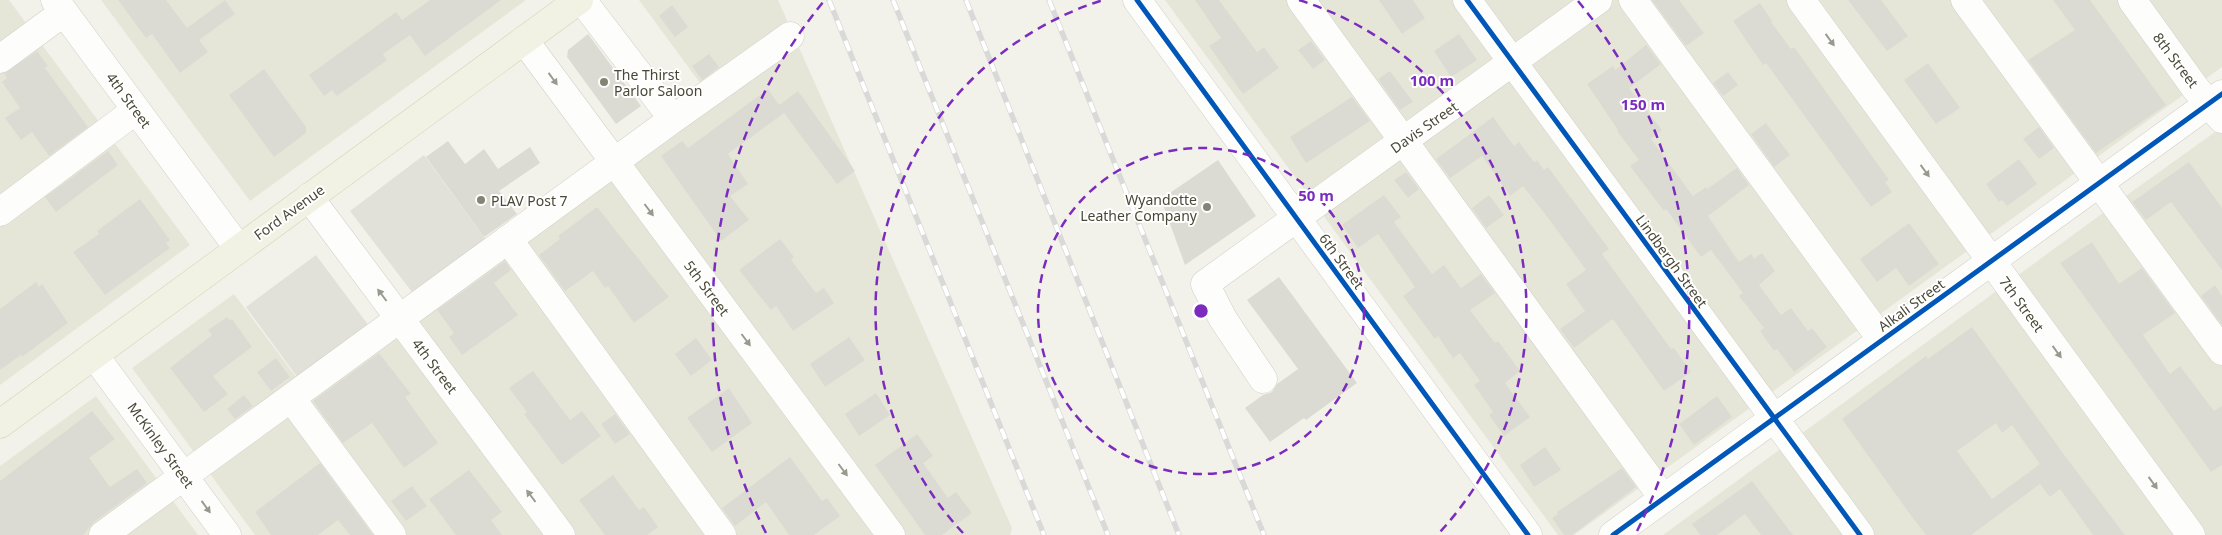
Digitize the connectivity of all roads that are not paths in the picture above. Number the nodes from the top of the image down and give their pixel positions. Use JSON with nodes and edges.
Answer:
{"nodes":[{"id":1,"x":580,"y":0,"type":"edge"},
{"id":2,"x":1137,"y":0,"type":"edge"},
{"id":3,"x":1301,"y":0,"type":"edge"},
{"id":4,"x":1467,"y":0,"type":"edge"},
{"id":5,"x":1598,"y":0,"type":"edge"},
{"id":6,"x":1632,"y":0,"type":"edge"},
{"id":7,"x":1801,"y":0,"type":"edge"},
{"id":8,"x":1965,"y":0,"type":"edge"},
{"id":9,"x":2132,"y":0,"type":"edge"},
{"id":10,"x":60,"y":6,"type":"edge"},
{"id":11,"x":790,"y":36,"type":"dead end"},
{"id":12,"x":524,"y":40,"type":"junction"},
{"id":13,"x":0,"y":59,"type":"edge"},
{"id":14,"x":1514,"y":63,"type":"junction"},
{"id":15,"x":2218,"y":105,"type":"edge"},
{"id":16,"x":136,"y":110,"type":"junction"},
{"id":17,"x":673,"y":119,"type":"junction"},
{"id":18,"x":1404,"y":141,"type":"junction"},
{"id":19,"x":614,"y":163,"type":"junction"},
{"id":20,"x":2099,"y":182,"type":"junction"},
{"id":21,"x":309,"y":197,"type":"junction"},
{"id":22,"x":0,"y":212,"type":"edge"},
{"id":23,"x":1298,"y":218,"type":"junction"},
{"id":24,"x":508,"y":240,"type":"junction"},
{"id":25,"x":239,"y":249,"type":"junction"},
{"id":26,"x":1991,"y":262,"type":"junction"},
{"id":27,"x":400,"y":318,"type":"junction"},
{"id":28,"x":1882,"y":340,"type":"junction"},
{"id":29,"x":2222,"y":351,"type":"edge"},
{"id":30,"x":94,"y":355,"type":"junction"},
{"id":31,"x":1263,"y":379,"type":"dead end"},
{"id":32,"x":291,"y":398,"type":"junction"},
{"id":33,"x":1774,"y":418,"type":"junction"},
{"id":34,"x":0,"y":424,"type":"edge"},
{"id":35,"x":184,"y":476,"type":"junction"},
{"id":36,"x":1663,"y":498,"type":"junction"},
{"id":37,"x":878,"y":530,"type":"edge"},
{"id":38,"x":103,"y":535,"type":"edge"},
{"id":39,"x":227,"y":535,"type":"edge"},
{"id":40,"x":392,"y":535,"type":"edge"},
{"id":41,"x":560,"y":535,"type":"edge"},
{"id":42,"x":722,"y":535,"type":"edge"},
{"id":43,"x":1528,"y":535,"type":"edge"},
{"id":44,"x":1613,"y":535,"type":"edge"},
{"id":45,"x":1860,"y":535,"type":"edge"},
{"id":46,"x":2191,"y":535,"type":"edge"}],
"edges":[{"from":1,"to":12,"type":"main road","name":"Ford Avenue"},
{"from":1,"to":17,"type":"street"},
{"from":2,"to":23,"type":"street","name":"6th Street"},
{"from":3,"to":18,"type":"street"},
{"from":4,"to":14,"type":"street","name":"Lindbergh Street"},
{"from":5,"to":14,"type":"street","name":"Davis Street"},
{"from":6,"to":28,"type":"street"},
{"from":7,"to":26,"type":"street","name":"7th Street","one_way":true},
{"from":8,"to":20,"type":"street"},
{"from":9,"to":15,"type":"street","name":"8th Street"},
{"from":10,"to":13,"type":"street"},
{"from":10,"to":16,"type":"street","name":"4th Street"},
{"from":11,"to":17,"type":"street"},
{"from":12,"to":19,"type":"street","name":"5th Street","one_way":true},
{"from":12,"to":21,"type":"main road","name":"Ford Avenue"},
{"from":14,"to":18,"type":"street","name":"Davis Street"},
{"from":14,"to":33,"type":"street","name":"Lindbergh Street"},
{"from":15,"to":20,"type":"street","name":"Alkali Street"},
{"from":16,"to":22,"type":"street"},
{"from":16,"to":25,"type":"street","name":"4th Street"},
{"from":17,"to":19,"type":"street"},
{"from":18,"to":23,"type":"street","name":"Davis Street"},
{"from":18,"to":36,"type":"street"},
{"from":19,"to":24,"type":"street"},
{"from":19,"to":37,"type":"street","name":"5th Street","one_way":true},
{"from":20,"to":26,"type":"street","name":"Alkali Street"},
{"from":20,"to":29,"type":"street"},
{"from":21,"to":25,"type":"main road","name":"Ford Avenue"},
{"from":27,"to":21,"type":"street","name":"4th Street","one_way":true},
{"from":23,"to":31,"type":"street","name":"Davis Street"},
{"from":23,"to":43,"type":"street","name":"6th Street"},
{"from":24,"to":27,"type":"street"},
{"from":24,"to":42,"type":"street"},
{"from":25,"to":30,"type":"main road","name":"Ford Avenue"},
{"from":26,"to":28,"type":"street","name":"Alkali Street"},
{"from":26,"to":46,"type":"street","name":"7th Street","one_way":true},
{"from":27,"to":32,"type":"street"},
{"from":41,"to":27,"type":"street","name":"4th Street","one_way":true},
{"from":28,"to":33,"type":"street","name":"Alkali Street"},
{"from":30,"to":34,"type":"main road","name":"Ford Avenue"},
{"from":30,"to":35,"type":"street","name":"McKinley Street"},
{"from":32,"to":35,"type":"street"},
{"from":32,"to":40,"type":"street"},
{"from":33,"to":36,"type":"street","name":"Alkali Street"},
{"from":33,"to":45,"type":"street","name":"Lindbergh Street"},
{"from":35,"to":38,"type":"street"},
{"from":35,"to":39,"type":"street","name":"McKinley Street","one_way":true},
{"from":36,"to":44,"type":"street","name":"Alkali Street"}]}
